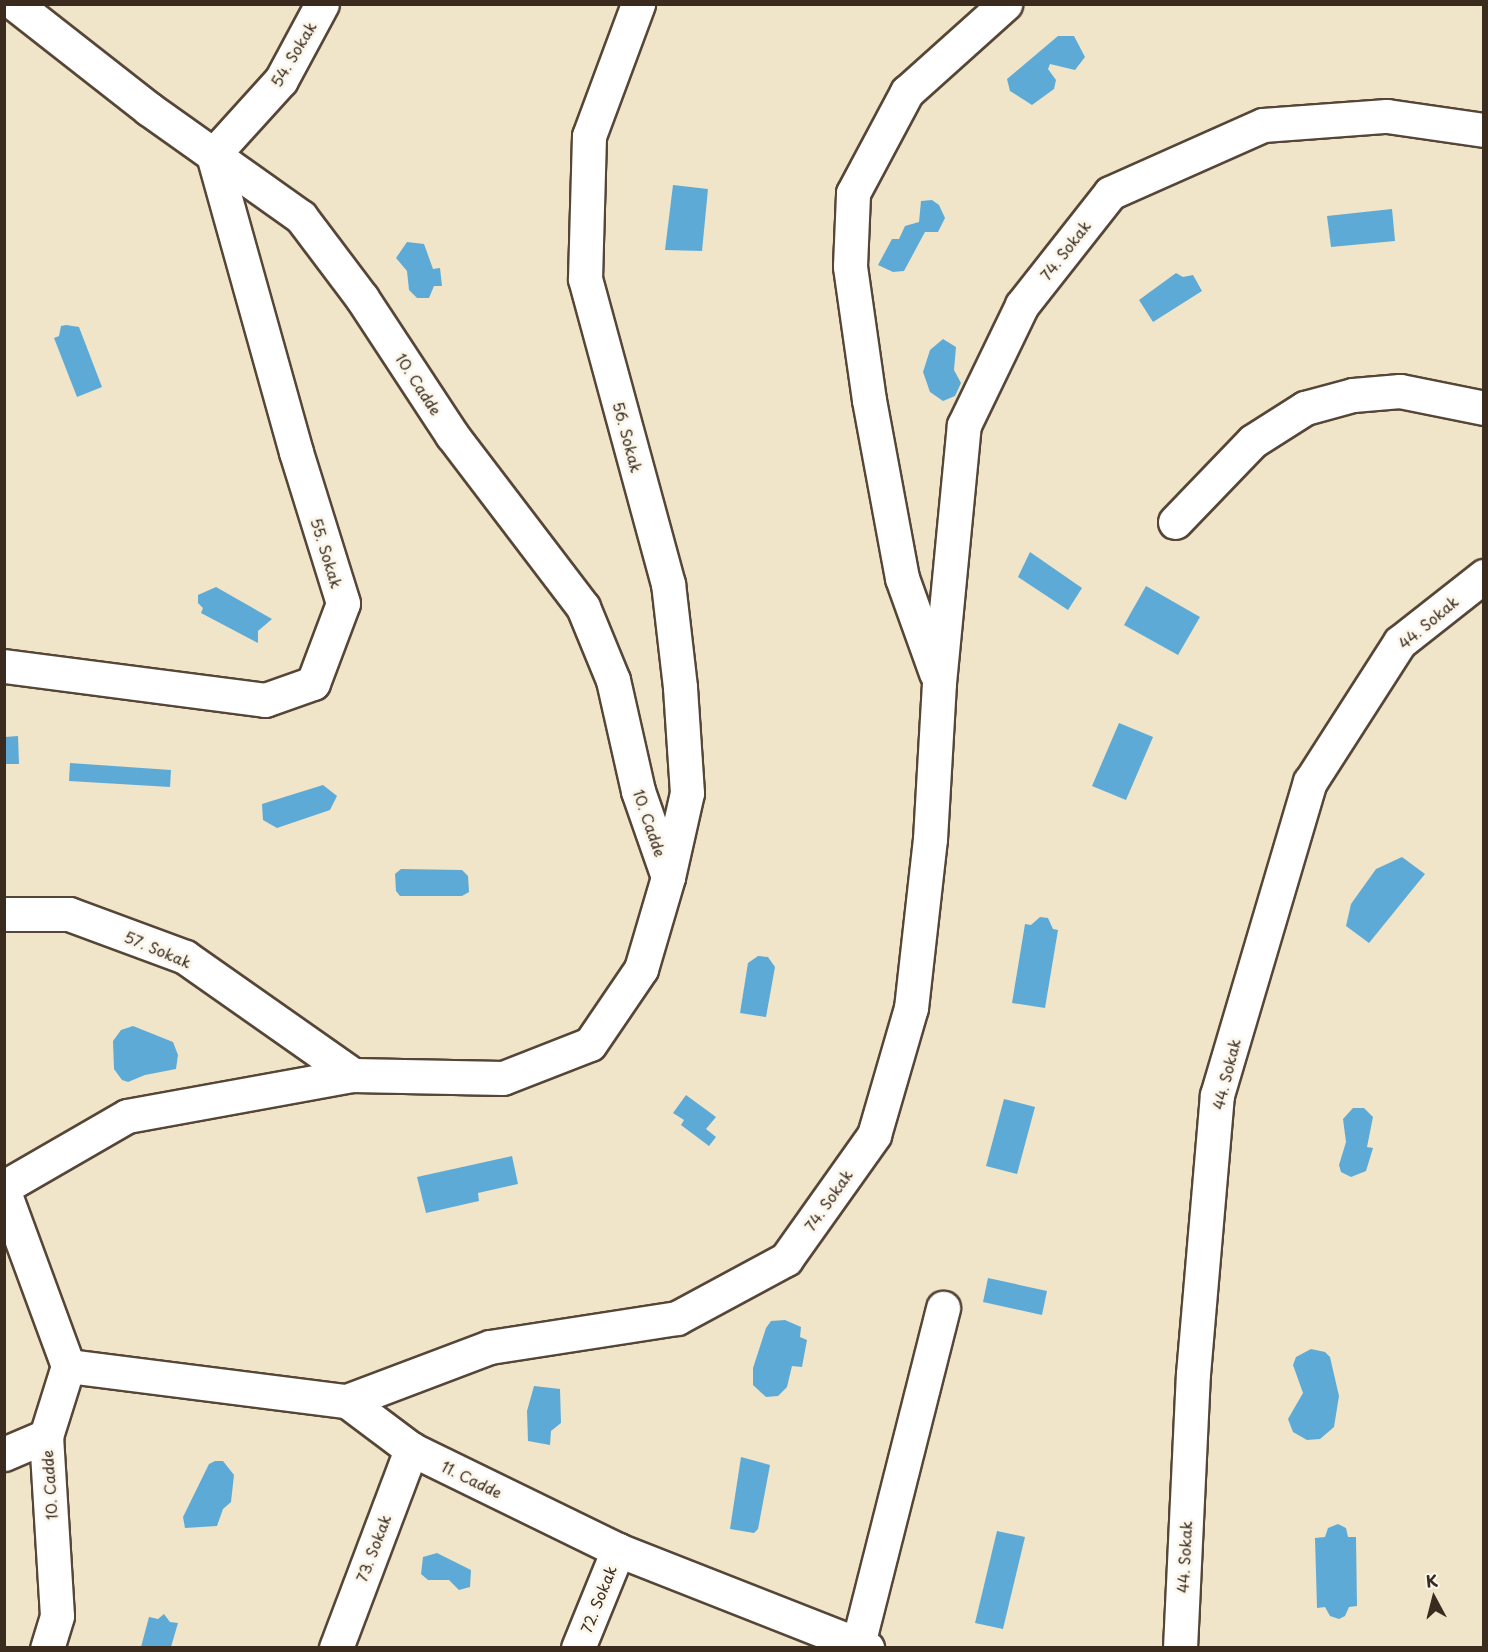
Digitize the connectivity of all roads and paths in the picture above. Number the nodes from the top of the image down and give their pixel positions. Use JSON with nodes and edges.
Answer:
{"nodes":[{"id":1,"x":15,"y":4,"type":"edge"},
{"id":2,"x":322,"y":4,"type":"edge"},
{"id":3,"x":638,"y":4,"type":"edge"},
{"id":4,"x":1005,"y":4,"type":"edge"},
{"id":5,"x":1484,"y":130,"type":"edge"},
{"id":6,"x":213,"y":154,"type":"junction"},
{"id":7,"x":1484,"y":408,"type":"edge"},
{"id":8,"x":1176,"y":522,"type":"dead end"},
{"id":9,"x":1484,"y":576,"type":"edge"},
{"id":10,"x":4,"y":666,"type":"edge"},
{"id":11,"x":939,"y":683,"type":"junction"},
{"id":12,"x":668,"y":877,"type":"junction"},
{"id":13,"x":4,"y":914,"type":"edge"},
{"id":14,"x":353,"y":1075,"type":"junction"},
{"id":15,"x":4,"y":1187,"type":"edge"},
{"id":16,"x":4,"y":1192,"type":"edge"},
{"id":17,"x":943,"y":1308,"type":"dead end"},
{"id":18,"x":68,"y":1366,"type":"junction"},
{"id":19,"x":347,"y":1401,"type":"junction"},
{"id":20,"x":46,"y":1436,"type":"junction"},
{"id":21,"x":411,"y":1449,"type":"junction"},
{"id":22,"x":4,"y":1454,"type":"edge"},
{"id":23,"x":618,"y":1550,"type":"junction"},
{"id":24,"x":861,"y":1646,"type":"edge"},
{"id":25,"x":47,"y":1647,"type":"edge"},
{"id":26,"x":336,"y":1647,"type":"edge"},
{"id":27,"x":578,"y":1647,"type":"edge"},
{"id":28,"x":1180,"y":1647,"type":"edge"}],
"edges":[{"from":1,"to":6,"type":"street","name":"10. Cadde"},
{"from":2,"to":6,"type":"street","name":"54. Sokak"},
{"from":3,"to":12,"type":"street","name":"56. Sokak"},
{"from":4,"to":11,"type":"street","name":"74. Sokak"},
{"from":5,"to":11,"type":"street","name":"74. Sokak"},
{"from":6,"to":10,"type":"street","name":"55. Sokak"},
{"from":6,"to":12,"type":"street","name":"10. Cadde"},
{"from":7,"to":8,"type":"street"},
{"from":9,"to":28,"type":"street","name":"44. Sokak"},
{"from":11,"to":19,"type":"street","name":"74. Sokak"},
{"from":12,"to":14,"type":"street","name":"56. Sokak"},
{"from":13,"to":14,"type":"street","name":"57. Sokak"},
{"from":14,"to":15,"type":"street"},
{"from":16,"to":18,"type":"street"},
{"from":17,"to":24,"type":"street"},
{"from":18,"to":19,"type":"street","name":"11. Cadde"},
{"from":18,"to":20,"type":"street","name":"10. Cadde"},
{"from":19,"to":21,"type":"street","name":"11. Cadde"},
{"from":20,"to":22,"type":"street"},
{"from":20,"to":25,"type":"street","name":"10. Cadde"},
{"from":21,"to":23,"type":"street","name":"11. Cadde"},
{"from":21,"to":26,"type":"street","name":"73. Sokak"},
{"from":23,"to":24,"type":"street","name":"11. Cadde"},
{"from":23,"to":27,"type":"street","name":"72. Sokak"}]}
